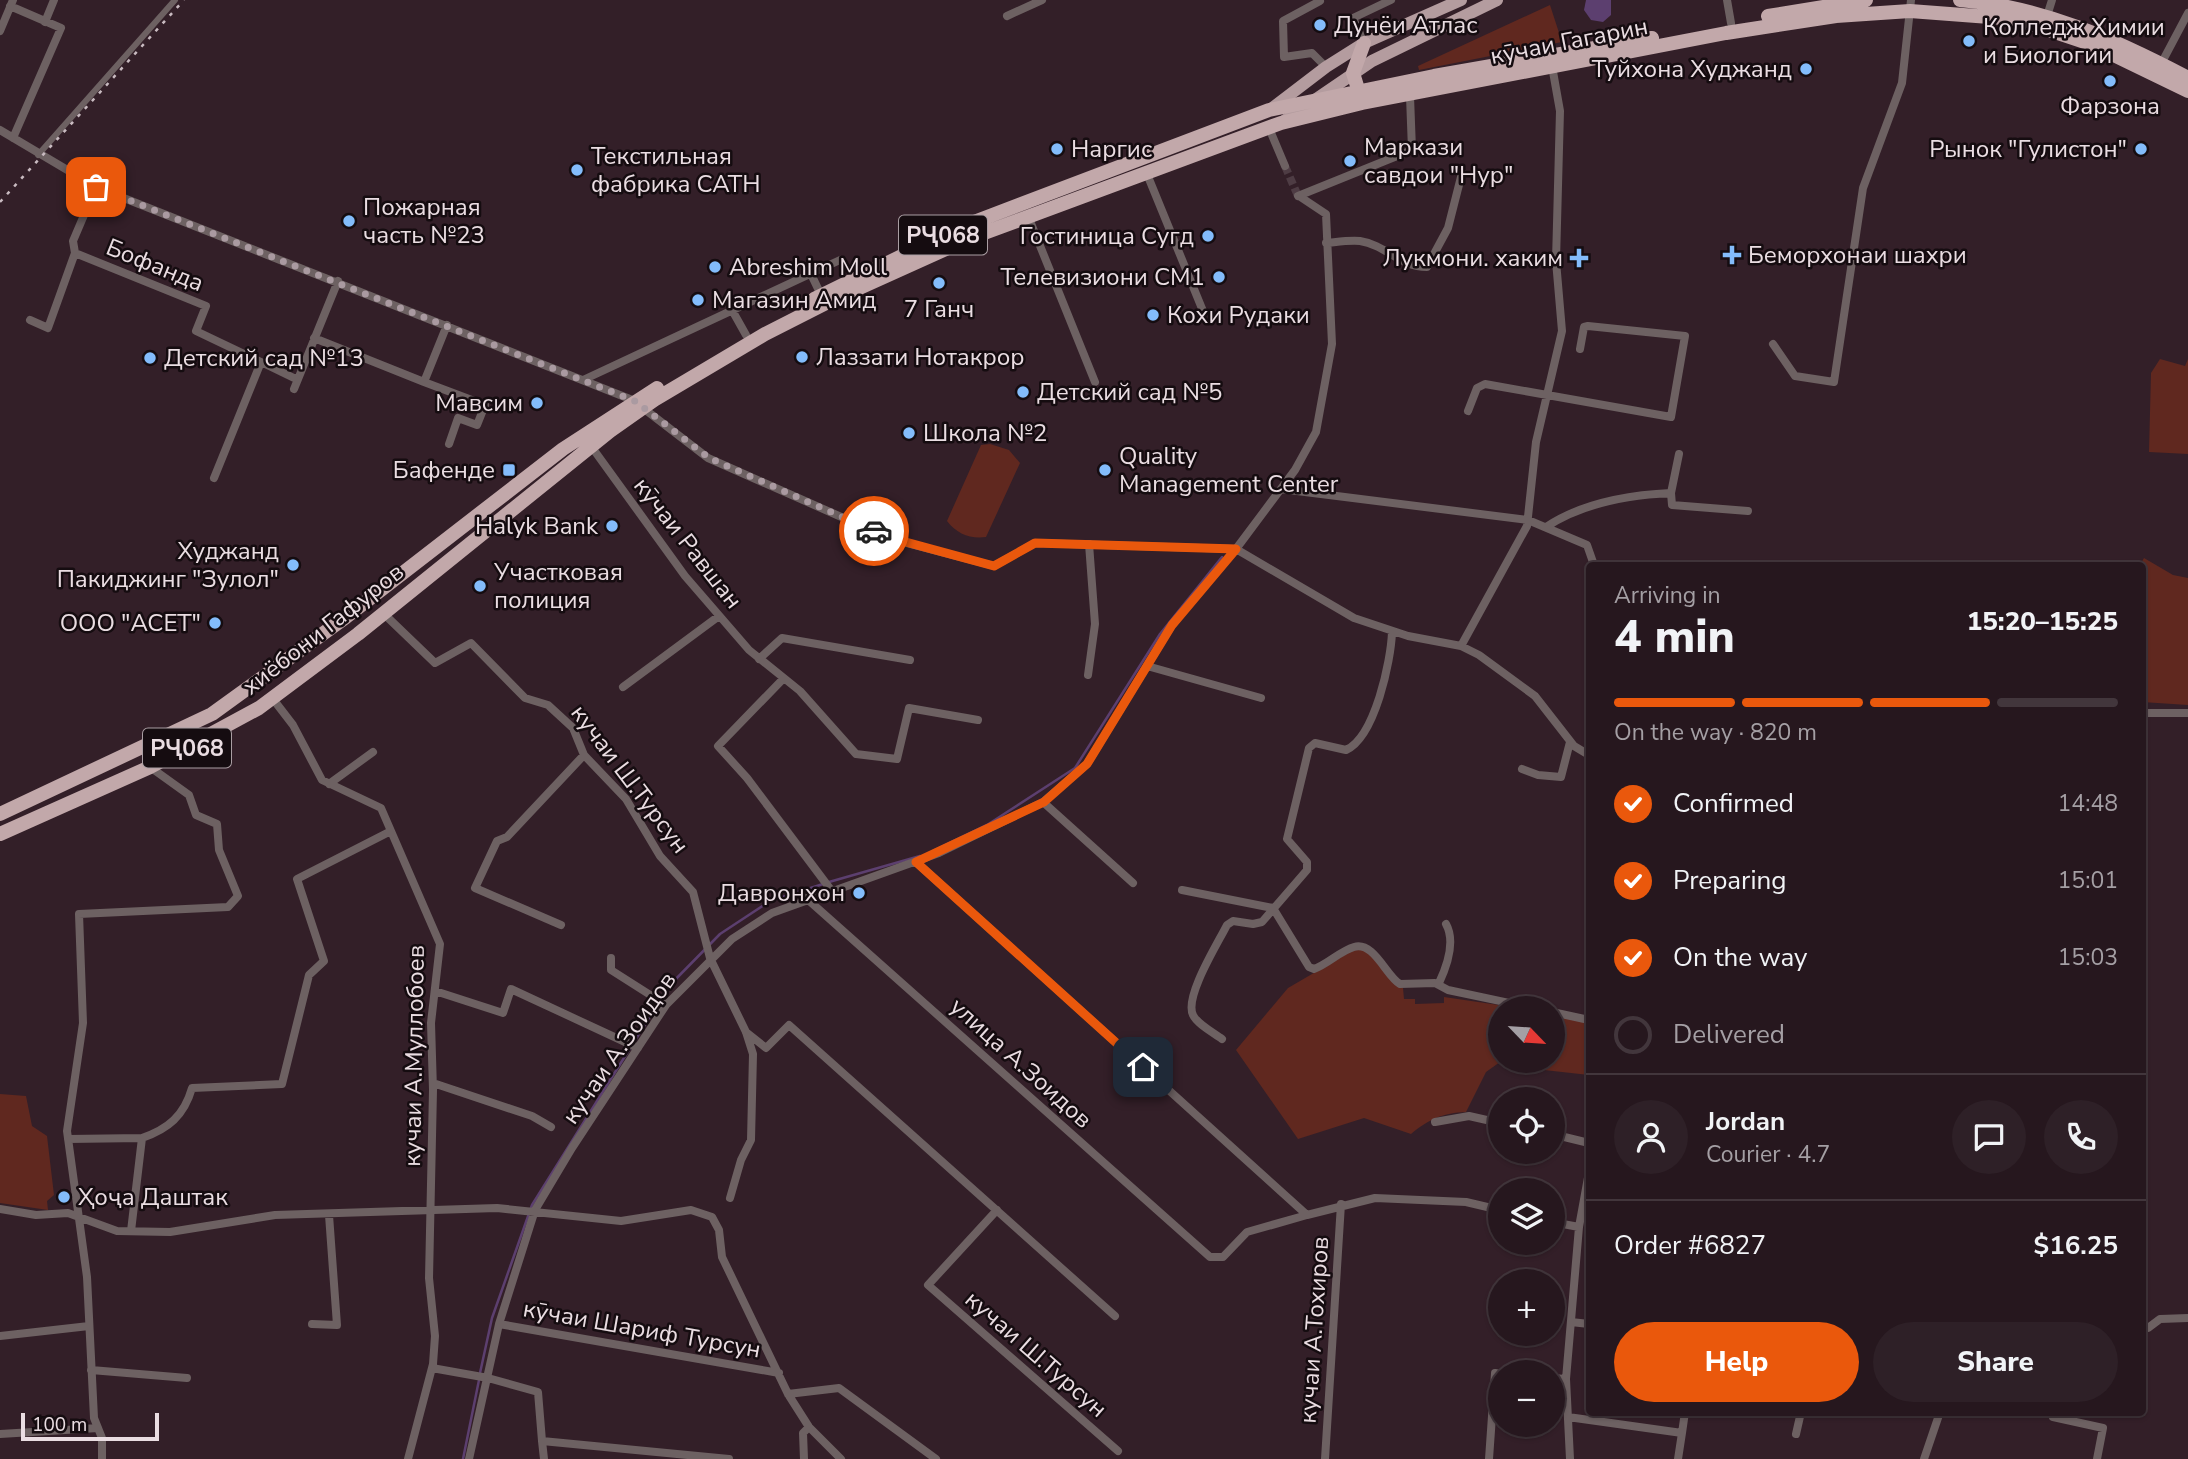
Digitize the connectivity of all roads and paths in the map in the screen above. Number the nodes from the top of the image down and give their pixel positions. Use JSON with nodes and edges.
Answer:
{"nodes":[{"id":1,"x":54,"y":0,"type":"edge"},
{"id":2,"x":175,"y":0,"type":"edge"},
{"id":3,"x":1042,"y":0,"type":"edge"},
{"id":4,"x":1391,"y":0,"type":"edge"},
{"id":5,"x":1461,"y":0,"type":"edge"},
{"id":6,"x":1497,"y":0,"type":"edge"},
{"id":7,"x":1727,"y":0,"type":"edge"},
{"id":8,"x":1866,"y":0,"type":"edge"},
{"id":9,"x":1960,"y":0,"type":"edge"},
{"id":10,"x":2052,"y":0,"type":"edge"},
{"id":11,"x":1320,"y":1,"type":"edge"},
{"id":12,"x":12,"y":3,"type":"edge"},
{"id":13,"x":1911,"y":6,"type":"edge"},
{"id":14,"x":2188,"y":13,"type":"edge"},
{"id":15,"x":1007,"y":16,"type":"dead end"},
{"id":16,"x":2047,"y":16,"type":"junction"},
{"id":17,"x":45,"y":22,"type":"junction"},
{"id":18,"x":1731,"y":23,"type":"junction"},
{"id":19,"x":0,"y":31,"type":"edge"},
{"id":20,"x":1364,"y":43,"type":"junction"},
{"id":21,"x":1551,"y":62,"type":"junction"},
{"id":22,"x":2161,"y":64,"type":"junction"},
{"id":23,"x":1326,"y":67,"type":"junction"},
{"id":24,"x":1358,"y":70,"type":"junction"},
{"id":25,"x":2188,"y":78,"type":"edge"},
{"id":26,"x":2188,"y":91,"type":"edge"},
{"id":27,"x":1365,"y":96,"type":"junction"},
{"id":28,"x":1410,"y":96,"type":"junction"},
{"id":29,"x":1316,"y":99,"type":"junction"},
{"id":30,"x":1269,"y":110,"type":"junction"},
{"id":31,"x":1275,"y":126,"type":"junction"},
{"id":32,"x":0,"y":130,"type":"edge"},
{"id":33,"x":13,"y":138,"type":"junction"},
{"id":34,"x":38,"y":155,"type":"junction"},
{"id":35,"x":1285,"y":166,"type":"tunnel mouth"},
{"id":36,"x":1462,"y":173,"type":"dead end"},
{"id":37,"x":1147,"y":174,"type":"junction"},
{"id":38,"x":96,"y":187,"type":"junction"},
{"id":39,"x":1028,"y":216,"type":"junction"},
{"id":40,"x":1326,"y":243,"type":"junction"},
{"id":41,"x":75,"y":253,"type":"junction"},
{"id":42,"x":840,"y":260,"type":"dead end"},
{"id":43,"x":811,"y":274,"type":"junction"},
{"id":44,"x":338,"y":282,"type":"junction"},
{"id":45,"x":821,"y":295,"type":"junction"},
{"id":46,"x":732,"y":310,"type":"junction"},
{"id":47,"x":1203,"y":311,"type":"dead end"},
{"id":48,"x":30,"y":320,"type":"dead end"},
{"id":49,"x":447,"y":326,"type":"junction"},
{"id":50,"x":746,"y":335,"type":"junction"},
{"id":51,"x":314,"y":338,"type":"junction"},
{"id":52,"x":1773,"y":344,"type":"dead end"},
{"id":53,"x":1580,"y":349,"type":"dead end"},
{"id":54,"x":261,"y":362,"type":"junction"},
{"id":55,"x":296,"y":379,"type":"junction"},
{"id":56,"x":583,"y":380,"type":"junction"},
{"id":57,"x":424,"y":382,"type":"junction"},
{"id":58,"x":1095,"y":382,"type":"dead end"},
{"id":59,"x":294,"y":389,"type":"dead end"},
{"id":60,"x":1546,"y":393,"type":"junction"},
{"id":61,"x":639,"y":405,"type":"junction"},
{"id":62,"x":1468,"y":411,"type":"dead end"},
{"id":63,"x":449,"y":443,"type":"dead end"},
{"id":64,"x":591,"y":446,"type":"junction"},
{"id":65,"x":1679,"y":454,"type":"dead end"},
{"id":66,"x":214,"y":478,"type":"dead end"},
{"id":67,"x":1281,"y":489,"type":"junction"},
{"id":68,"x":1671,"y":494,"type":"junction"},
{"id":69,"x":1748,"y":511,"type":"dead end"},
{"id":70,"x":1528,"y":520,"type":"junction"},
{"id":71,"x":1546,"y":527,"type":"junction"},
{"id":72,"x":1089,"y":544,"type":"junction"},
{"id":73,"x":1236,"y":549,"type":"junction"},
{"id":74,"x":1593,"y":562,"type":"edge"},
{"id":75,"x":383,"y":613,"type":"junction"},
{"id":76,"x":719,"y":616,"type":"junction"},
{"id":77,"x":346,"y":617,"type":"junction"},
{"id":78,"x":1392,"y":632,"type":"junction"},
{"id":79,"x":358,"y":634,"type":"junction"},
{"id":80,"x":1461,"y":646,"type":"junction"},
{"id":81,"x":760,"y":659,"type":"junction"},
{"id":82,"x":910,"y":660,"type":"dead end"},
{"id":83,"x":1147,"y":666,"type":"junction"},
{"id":84,"x":1088,"y":675,"type":"dead end"},
{"id":85,"x":783,"y":679,"type":"junction"},
{"id":86,"x":623,"y":687,"type":"dead end"},
{"id":87,"x":1261,"y":698,"type":"dead end"},
{"id":88,"x":273,"y":699,"type":"junction"},
{"id":89,"x":2146,"y":713,"type":"edge"},
{"id":90,"x":2188,"y":713,"type":"edge"},
{"id":91,"x":978,"y":720,"type":"dead end"},
{"id":92,"x":1570,"y":741,"type":"junction"},
{"id":93,"x":373,"y":751,"type":"dead end"},
{"id":94,"x":1586,"y":753,"type":"edge"},
{"id":95,"x":584,"y":755,"type":"junction"},
{"id":96,"x":150,"y":767,"type":"junction"},
{"id":97,"x":1522,"y":769,"type":"dead end"},
{"id":98,"x":326,"y":782,"type":"junction"},
{"id":99,"x":1044,"y":802,"type":"junction"},
{"id":100,"x":1,"y":814,"type":"edge"},
{"id":101,"x":391,"y":831,"type":"junction"},
{"id":102,"x":4,"y":832,"type":"edge"},
{"id":103,"x":916,"y":862,"type":"junction"},
{"id":104,"x":1133,"y":883,"type":"dead end"},
{"id":105,"x":827,"y":885,"type":"junction"},
{"id":106,"x":1182,"y":890,"type":"dead end"},
{"id":107,"x":806,"y":898,"type":"junction"},
{"id":108,"x":1273,"y":908,"type":"junction"},
{"id":109,"x":1446,"y":924,"type":"dead end"},
{"id":110,"x":561,"y":925,"type":"dead end"},
{"id":111,"x":708,"y":952,"type":"junction"},
{"id":112,"x":611,"y":958,"type":"dead end"},
{"id":113,"x":1439,"y":984,"type":"junction"},
{"id":114,"x":435,"y":991,"type":"junction"},
{"id":115,"x":1488,"y":998,"type":"edge"},
{"id":116,"x":666,"y":1005,"type":"junction"},
{"id":117,"x":1565,"y":1015,"type":"edge"},
{"id":118,"x":1586,"y":1019,"type":"edge"},
{"id":119,"x":746,"y":1032,"type":"junction"},
{"id":120,"x":1222,"y":1039,"type":"dead end"},
{"id":121,"x":634,"y":1047,"type":"junction"},
{"id":122,"x":433,"y":1083,"type":"junction"},
{"id":123,"x":1488,"y":1120,"type":"edge"},
{"id":124,"x":1435,"y":1122,"type":"dead end"},
{"id":125,"x":551,"y":1127,"type":"dead end"},
{"id":126,"x":1565,"y":1137,"type":"edge"},
{"id":127,"x":142,"y":1138,"type":"junction"},
{"id":128,"x":68,"y":1139,"type":"junction"},
{"id":129,"x":1586,"y":1142,"type":"edge"},
{"id":130,"x":1586,"y":1188,"type":"edge"},
{"id":131,"x":730,"y":1198,"type":"dead end"},
{"id":132,"x":1341,"y":1204,"type":"junction"},
{"id":133,"x":1488,"y":1207,"type":"edge"},
{"id":134,"x":0,"y":1209,"type":"edge"},
{"id":135,"x":532,"y":1210,"type":"junction"},
{"id":136,"x":997,"y":1210,"type":"junction"},
{"id":137,"x":429,"y":1212,"type":"junction"},
{"id":138,"x":329,"y":1215,"type":"junction"},
{"id":139,"x":1307,"y":1215,"type":"junction"},
{"id":140,"x":79,"y":1217,"type":"junction"},
{"id":141,"x":1565,"y":1226,"type":"edge"},
{"id":142,"x":1578,"y":1230,"type":"junction"},
{"id":143,"x":131,"y":1231,"type":"junction"},
{"id":144,"x":1586,"y":1231,"type":"edge"},
{"id":145,"x":1115,"y":1315,"type":"dead end"},
{"id":146,"x":2188,"y":1318,"type":"edge"},
{"id":147,"x":1570,"y":1322,"type":"junction"},
{"id":148,"x":312,"y":1324,"type":"dead end"},
{"id":149,"x":499,"y":1324,"type":"junction"},
{"id":150,"x":1586,"y":1324,"type":"edge"},
{"id":151,"x":89,"y":1326,"type":"junction"},
{"id":152,"x":2146,"y":1328,"type":"edge"},
{"id":153,"x":0,"y":1336,"type":"edge"},
{"id":154,"x":432,"y":1368,"type":"junction"},
{"id":155,"x":91,"y":1370,"type":"junction"},
{"id":156,"x":779,"y":1373,"type":"junction"},
{"id":157,"x":482,"y":1377,"type":"junction"},
{"id":158,"x":187,"y":1378,"type":"dead end"},
{"id":159,"x":1566,"y":1379,"type":"joint"},
{"id":160,"x":788,"y":1394,"type":"junction"},
{"id":161,"x":1684,"y":1416,"type":"edge"},
{"id":162,"x":1800,"y":1416,"type":"edge"},
{"id":163,"x":1939,"y":1416,"type":"edge"},
{"id":164,"x":1567,"y":1417,"type":"junction"},
{"id":165,"x":2053,"y":1417,"type":"dead end"},
{"id":166,"x":808,"y":1427,"type":"junction"},
{"id":167,"x":98,"y":1428,"type":"junction"},
{"id":168,"x":1682,"y":1433,"type":"junction"},
{"id":169,"x":0,"y":1434,"type":"edge"},
{"id":170,"x":1796,"y":1434,"type":"dead end"},
{"id":171,"x":1491,"y":1437,"type":"edge"},
{"id":172,"x":542,"y":1441,"type":"junction"},
{"id":173,"x":1118,"y":1451,"type":"dead end"},
{"id":174,"x":102,"y":1459,"type":"edge"},
{"id":175,"x":408,"y":1459,"type":"edge"},
{"id":176,"x":469,"y":1459,"type":"edge"},
{"id":177,"x":544,"y":1459,"type":"edge"},
{"id":178,"x":729,"y":1459,"type":"edge"},
{"id":179,"x":804,"y":1459,"type":"edge"},
{"id":180,"x":841,"y":1459,"type":"edge"},
{"id":181,"x":936,"y":1459,"type":"edge"},
{"id":182,"x":1325,"y":1459,"type":"edge"},
{"id":183,"x":1489,"y":1459,"type":"edge"},
{"id":184,"x":1570,"y":1459,"type":"edge"},
{"id":185,"x":1678,"y":1459,"type":"edge"},
{"id":186,"x":1924,"y":1459,"type":"edge"},
{"id":187,"x":2098,"y":1459,"type":"edge"}],
"edges":[{"from":1,"to":17,"type":"street"},
{"from":2,"to":34,"type":"street"},
{"from":3,"to":15,"type":"street"},
{"from":4,"to":20,"type":"street"},
{"from":5,"to":20,"type":"main road","number":"РҶ068"},
{"from":6,"to":24,"type":"main road","number":"РҶ068"},
{"from":7,"to":18,"type":"street"},
{"from":8,"to":18,"type":"highway","name":"кӯчаи Гагарин"},
{"from":9,"to":16,"type":"highway"},
{"from":10,"to":16,"type":"street"},
{"from":11,"to":23,"type":"street"},
{"from":12,"to":17,"type":"street"},
{"from":12,"to":19,"type":"street"},
{"from":13,"to":21,"type":"highway","name":"кӯчаи Гагарин"},
{"from":13,"to":26,"type":"highway","name":"кӯчаи Гагарин"},
{"from":13,"to":52,"type":"street"},
{"from":14,"to":22,"type":"street"},
{"from":16,"to":22,"type":"highway"},
{"from":17,"to":33,"type":"street"},
{"from":18,"to":21,"type":"highway","name":"кӯчаи Гагарин"},
{"from":20,"to":23,"type":"main road","number":"РҶ068"},
{"from":20,"to":24,"type":"highway"},
{"from":21,"to":27,"type":"highway","name":"кӯчаи Гагарин"},
{"from":21,"to":28,"type":"highway","name":"кӯчаи Гагарин"},
{"from":21,"to":60,"type":"street"},
{"from":22,"to":25,"type":"highway"},
{"from":23,"to":30,"type":"main road","number":"РҶ068"},
{"from":24,"to":27,"type":"highway"},
{"from":24,"to":29,"type":"main road","number":"РҶ068"},
{"from":27,"to":28,"type":"highway","name":"кӯчаи Гагарин"},
{"from":27,"to":29,"type":"highway","name":"кӯчаи Гагарин"},
{"from":27,"to":31,"type":"highway","name":"кӯчаи Гагарин"},
{"from":28,"to":40,"type":"street","name":"кучаи А.Зоидов"},
{"from":29,"to":30,"type":"highway","name":"кӯчаи Гагарин"},
{"from":29,"to":31,"type":"main road","number":"РҶ068"},
{"from":30,"to":45,"type":"highway","number":"РҶ068"},
{"from":31,"to":35,"type":"street"},
{"from":31,"to":37,"type":"highway","number":"РҶ068"},
{"from":32,"to":33,"type":"street"},
{"from":33,"to":34,"type":"street"},
{"from":34,"to":38,"type":"street"},
{"from":36,"to":40,"type":"street"},
{"from":37,"to":39,"type":"highway","number":"РҶ068"},
{"from":37,"to":47,"type":"street"},
{"from":38,"to":41,"type":"street","name":"Бофанда"},
{"from":38,"to":44,"type":"street"},
{"from":39,"to":58,"type":"street"},
{"from":39,"to":61,"type":"highway","number":"РҶ068"},
{"from":40,"to":67,"type":"street","name":"кучаи А.Зоидов"},
{"from":41,"to":48,"type":"street","name":"Бофанда"},
{"from":41,"to":54,"type":"street","name":"Бофанда"},
{"from":42,"to":43,"type":"street"},
{"from":43,"to":45,"type":"street"},
{"from":43,"to":46,"type":"street"},
{"from":44,"to":49,"type":"street"},
{"from":44,"to":51,"type":"street"},
{"from":45,"to":50,"type":"highway","number":"РҶ068"},
{"from":46,"to":50,"type":"street"},
{"from":46,"to":56,"type":"street"},
{"from":49,"to":56,"type":"street"},
{"from":49,"to":57,"type":"street"},
{"from":50,"to":61,"type":"highway","number":"РҶ068"},
{"from":51,"to":55,"type":"street"},
{"from":51,"to":57,"type":"street"},
{"from":53,"to":60,"type":"street"},
{"from":54,"to":55,"type":"street","name":"Бофанда"},
{"from":54,"to":66,"type":"street"},
{"from":55,"to":59,"type":"street"},
{"from":56,"to":61,"type":"street"},
{"from":57,"to":63,"type":"street"},
{"from":60,"to":62,"type":"street"},
{"from":60,"to":70,"type":"street"},
{"from":61,"to":64,"type":"highway","name":"хиёбони Гафуров","number":"РҶ068"},
{"from":61,"to":72,"type":"street"},
{"from":61,"to":77,"type":"highway","number":"РҶ068"},
{"from":64,"to":75,"type":"highway","name":"хиёбони Гафуров","number":"РҶ068"},
{"from":64,"to":76,"type":"street","name":"кӯчаи Равшан"},
{"from":65,"to":68,"type":"street"},
{"from":67,"to":70,"type":"street"},
{"from":67,"to":73,"type":"street","name":"кучаи А.Зоидов"},
{"from":68,"to":69,"type":"street"},
{"from":68,"to":71,"type":"street"},
{"from":70,"to":71,"type":"street"},
{"from":70,"to":80,"type":"street"},
{"from":71,"to":74,"type":"street"},
{"from":72,"to":73,"type":"street"},
{"from":72,"to":84,"type":"street"},
{"from":73,"to":78,"type":"street"},
{"from":73,"to":83,"type":"street","name":"кучаи А.Зоидов"},
{"from":75,"to":79,"type":"highway","name":"хиёбони Гафуров","number":"РҶ068"},
{"from":75,"to":95,"type":"street","name":"кучаи Ш.Турсун"},
{"from":76,"to":81,"type":"street","name":"кӯчаи Равшан"},
{"from":76,"to":86,"type":"street"},
{"from":77,"to":79,"type":"highway"},
{"from":77,"to":100,"type":"highway","number":"РҶ068"},
{"from":78,"to":80,"type":"street"},
{"from":78,"to":108,"type":"street"},
{"from":79,"to":88,"type":"highway","name":"хиёбони Гафуров","number":"РҶ068"},
{"from":80,"to":92,"type":"street"},
{"from":81,"to":82,"type":"street"},
{"from":81,"to":85,"type":"street","name":"кӯчаи Равшан"},
{"from":83,"to":87,"type":"street"},
{"from":83,"to":99,"type":"street","name":"кучаи А.Зоидов"},
{"from":85,"to":91,"type":"street","name":"кӯчаи Равшан"},
{"from":85,"to":105,"type":"street"},
{"from":88,"to":96,"type":"highway","name":"хиёбони Гафуров","number":"РҶ068"},
{"from":88,"to":98,"type":"street"},
{"from":89,"to":90,"type":"street"},
{"from":92,"to":94,"type":"street"},
{"from":92,"to":97,"type":"street"},
{"from":93,"to":98,"type":"street"},
{"from":95,"to":110,"type":"street"},
{"from":95,"to":111,"type":"street","name":"кучаи Ш.Турсун"},
{"from":96,"to":102,"type":"highway","name":"хиёбони Гафуров","number":"РҶ068"},
{"from":96,"to":128,"type":"street"},
{"from":98,"to":101,"type":"street","name":"кучаи А.Муллобоев"},
{"from":99,"to":103,"type":"street","name":"кучаи А.Зоидов"},
{"from":99,"to":104,"type":"street"},
{"from":100,"to":102,"type":"highway"},
{"from":101,"to":114,"type":"street","name":"кучаи А.Муллобоев"},
{"from":101,"to":127,"type":"street"},
{"from":103,"to":105,"type":"street","name":"кучаи А.Зоидов"},
{"from":103,"to":139,"type":"street"},
{"from":105,"to":107,"type":"street","name":"кучаи А.Зоидов"},
{"from":106,"to":108,"type":"street"},
{"from":107,"to":111,"type":"street","name":"кучаи А.Зоидов"},
{"from":107,"to":139,"type":"street","name":"улица А.Зоидов"},
{"from":108,"to":113,"type":"street"},
{"from":108,"to":120,"type":"street"},
{"from":109,"to":113,"type":"street"},
{"from":111,"to":116,"type":"street","name":"кучаи А.Зоидов"},
{"from":111,"to":119,"type":"street","name":"кучаи Ш.Турсун"},
{"from":112,"to":116,"type":"street"},
{"from":113,"to":115,"type":"street"},
{"from":114,"to":121,"type":"street"},
{"from":114,"to":122,"type":"street","name":"кучаи А.Муллобоев"},
{"from":116,"to":121,"type":"street","name":"кучаи А.Зоидов"},
{"from":117,"to":118,"type":"street"},
{"from":119,"to":131,"type":"street","name":"кучаи Ш.Турсун"},
{"from":119,"to":136,"type":"street"},
{"from":121,"to":135,"type":"street","name":"кучаи А.Зоидов"},
{"from":122,"to":125,"type":"street"},
{"from":122,"to":137,"type":"street","name":"кучаи А.Муллобоев"},
{"from":123,"to":124,"type":"street"},
{"from":126,"to":129,"type":"street"},
{"from":127,"to":128,"type":"street"},
{"from":127,"to":143,"type":"street"},
{"from":128,"to":140,"type":"street"},
{"from":130,"to":142,"type":"street"},
{"from":132,"to":133,"type":"street"},
{"from":132,"to":139,"type":"street"},
{"from":132,"to":182,"type":"street","name":"кучаи А.Тохиров"},
{"from":134,"to":140,"type":"street"},
{"from":135,"to":137,"type":"street"},
{"from":135,"to":149,"type":"street","name":"кучаи А.Зоидов"},
{"from":135,"to":156,"type":"street","name":"кӯчаи Шариф Турсун"},
{"from":136,"to":145,"type":"street"},
{"from":136,"to":173,"type":"street","name":"кучаи Ш.Турсун"},
{"from":137,"to":138,"type":"street"},
{"from":137,"to":154,"type":"street","name":"кучаи А.Муллобоев"},
{"from":138,"to":143,"type":"street"},
{"from":138,"to":148,"type":"street"},
{"from":140,"to":143,"type":"street"},
{"from":140,"to":151,"type":"street"},
{"from":141,"to":142,"type":"street"},
{"from":142,"to":144,"type":"street"},
{"from":142,"to":147,"type":"street"},
{"from":146,"to":152,"type":"street"},
{"from":147,"to":150,"type":"street"},
{"from":147,"to":159,"type":"street"},
{"from":149,"to":156,"type":"street","name":"кӯчаи Шариф Турсун"},
{"from":149,"to":157,"type":"street","name":"кучаи А.Зоидов"},
{"from":151,"to":153,"type":"street"},
{"from":151,"to":155,"type":"street"},
{"from":154,"to":157,"type":"street"},
{"from":154,"to":175,"type":"street","name":"кучаи А.Муллобоев"},
{"from":155,"to":158,"type":"street"},
{"from":155,"to":167,"type":"street"},
{"from":156,"to":160,"type":"street","name":"кӯчаи Шариф Турсун"},
{"from":157,"to":172,"type":"street"},
{"from":157,"to":176,"type":"street","name":"кучаи А.Зоидов"},
{"from":159,"to":164,"type":"street"},
{"from":160,"to":166,"type":"street","name":"кӯчаи Шариф Турсун"},
{"from":160,"to":181,"type":"street"},
{"from":161,"to":168,"type":"street"},
{"from":162,"to":170,"type":"street"},
{"from":163,"to":186,"type":"street"},
{"from":164,"to":168,"type":"street"},
{"from":164,"to":184,"type":"street"},
{"from":165,"to":187,"type":"street"},
{"from":166,"to":179,"type":"street"},
{"from":166,"to":180,"type":"street","name":"кӯчаи Шариф Турсун"},
{"from":167,"to":169,"type":"street"},
{"from":167,"to":174,"type":"street"},
{"from":168,"to":185,"type":"street"},
{"from":171,"to":183,"type":"street"},
{"from":172,"to":177,"type":"street"},
{"from":172,"to":178,"type":"street"}]}
